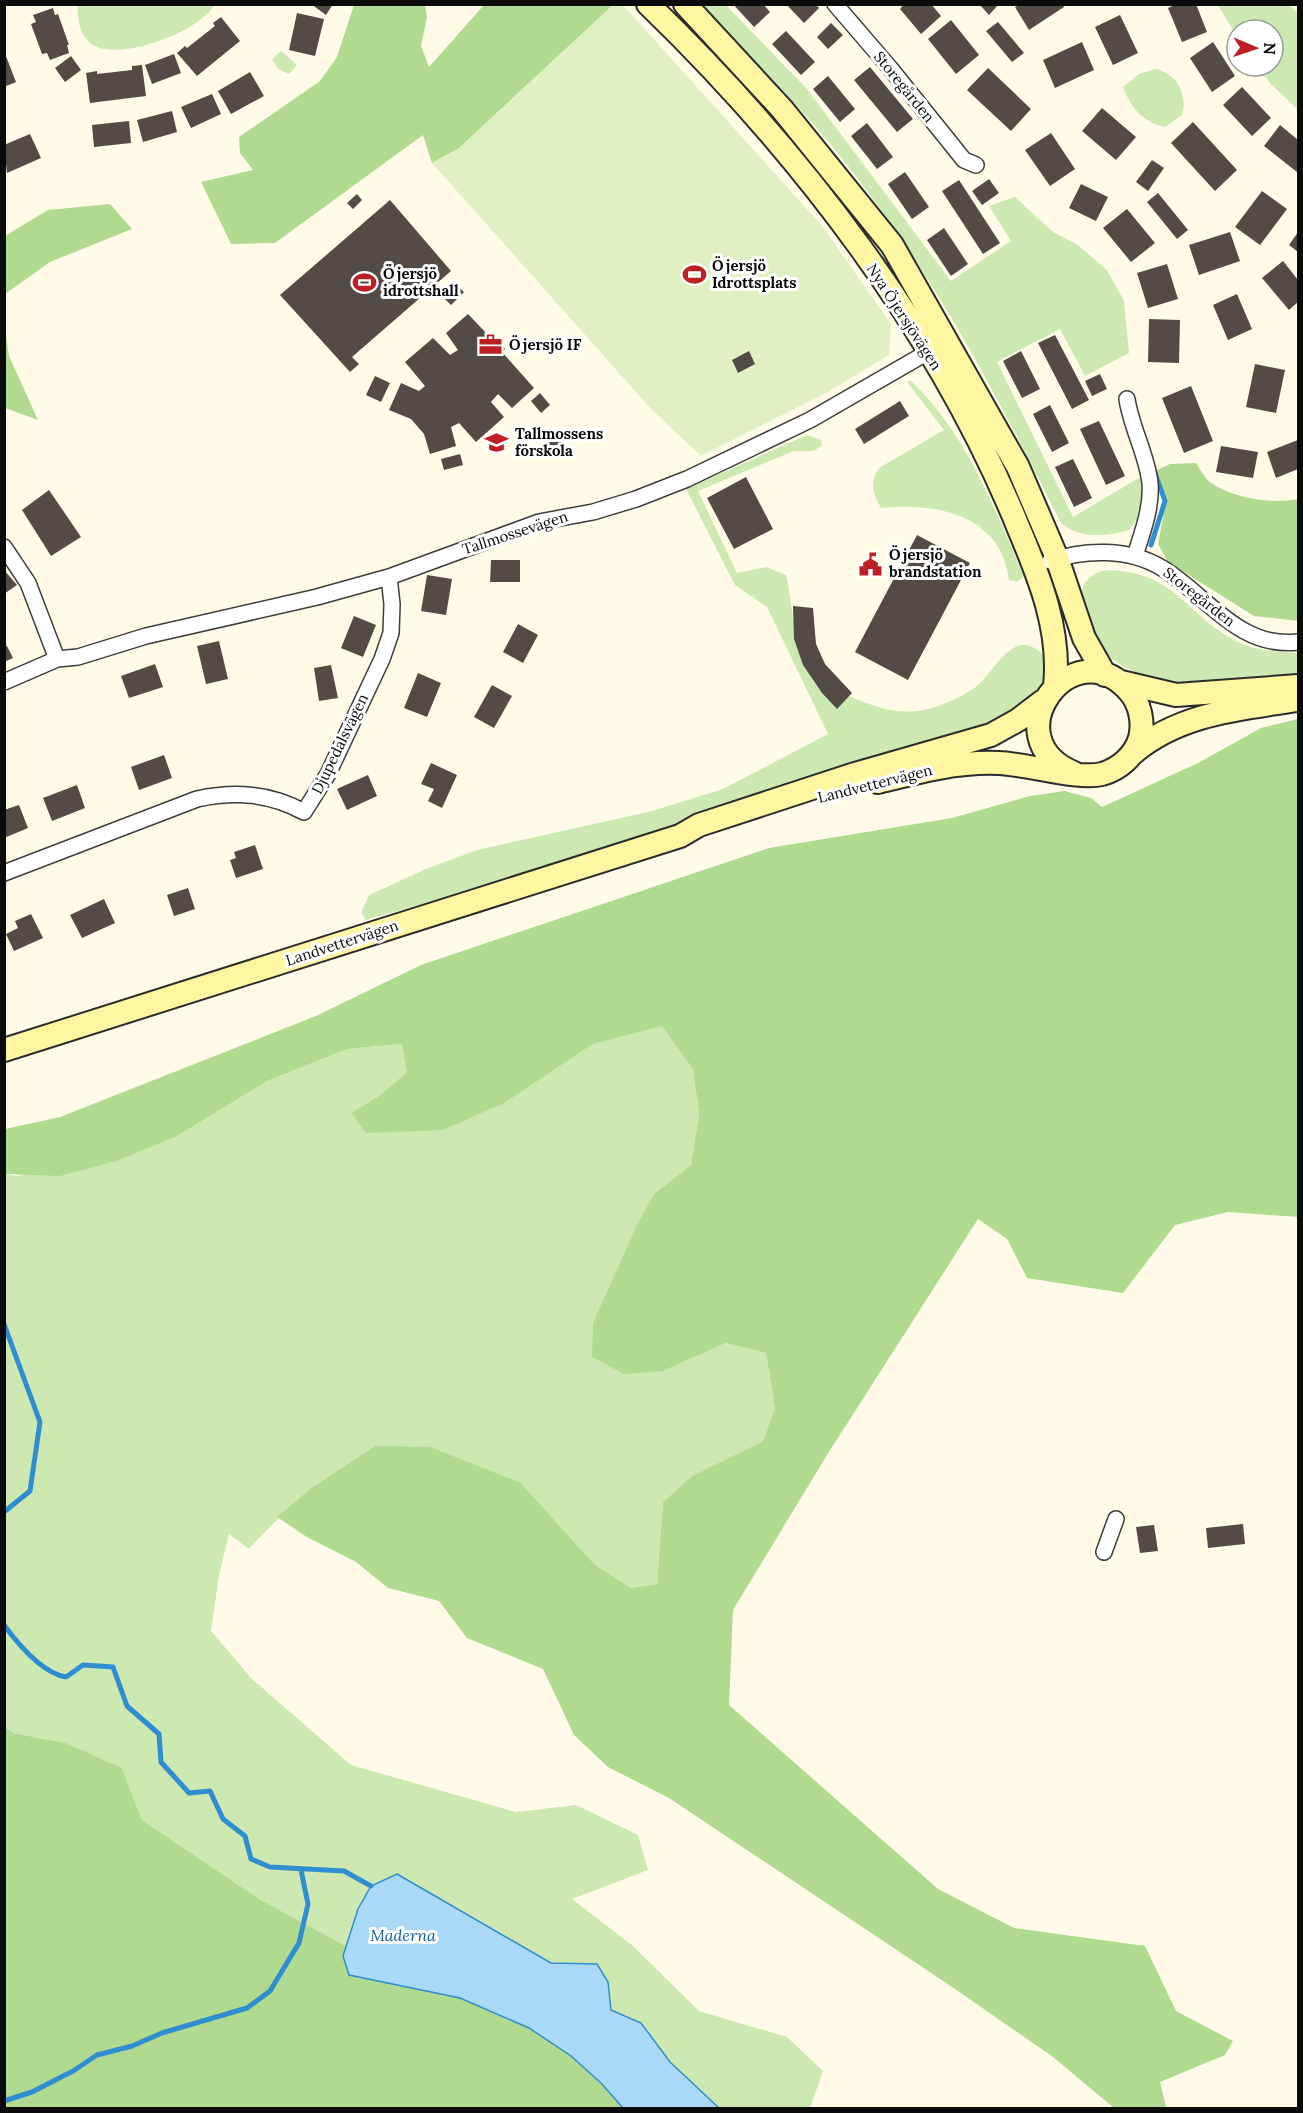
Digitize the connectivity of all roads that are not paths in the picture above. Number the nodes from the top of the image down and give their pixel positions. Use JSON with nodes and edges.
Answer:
{"nodes":[{"id":1,"x":684,"y":4,"type":"edge"},
{"id":2,"x":834,"y":4,"type":"edge"},
{"id":3,"x":656,"y":7,"type":"edge"},
{"id":4,"x":976,"y":165,"type":"dead end"},
{"id":5,"x":948,"y":340,"type":"junction"},
{"id":6,"x":928,"y":352,"type":"junction"},
{"id":7,"x":1127,"y":399,"type":"dead end"},
{"id":8,"x":4,"y":547,"type":"edge"},
{"id":9,"x":1135,"y":556,"type":"junction"},
{"id":10,"x":1057,"y":558,"type":"junction"},
{"id":11,"x":1034,"y":566,"type":"junction"},
{"id":12,"x":389,"y":577,"type":"junction"},
{"id":13,"x":1299,"y":642,"type":"edge"},
{"id":14,"x":57,"y":659,"type":"junction"},
{"id":15,"x":1112,"y":678,"type":"junction"},
{"id":16,"x":4,"y":682,"type":"edge"},
{"id":17,"x":1299,"y":686,"type":"edge"},
{"id":18,"x":1049,"y":693,"type":"junction"},
{"id":19,"x":1299,"y":700,"type":"edge"},
{"id":20,"x":1132,"y":754,"type":"junction"},
{"id":21,"x":1074,"y":773,"type":"junction"},
{"id":22,"x":680,"y":836,"type":"junction"},
{"id":23,"x":4,"y":873,"type":"edge"},
{"id":24,"x":4,"y":1050,"type":"edge"},
{"id":25,"x":1116,"y":1519,"type":"dead end"},
{"id":26,"x":1104,"y":1552,"type":"dead end"}],
"edges":[{"from":1,"to":5,"type":"street","name":"Nya Öjersjövägen"},
{"from":2,"to":4,"type":"street","name":"Storegården"},
{"from":3,"to":6,"type":"street","name":"Nya Öjersjövägen"},
{"from":5,"to":6,"type":"street","name":"Tallmossevägen"},
{"from":5,"to":10,"type":"street","name":"Nya Öjersjövägen"},
{"from":6,"to":11,"type":"street","name":"Nya Öjersjövägen"},
{"from":6,"to":12,"type":"street","name":"Tallmossevägen"},
{"from":7,"to":9,"type":"street"},
{"from":8,"to":14,"type":"street"},
{"from":9,"to":10,"type":"street","name":"Storegården"},
{"from":9,"to":13,"type":"street","name":"Storegården"},
{"from":10,"to":11,"type":"street","name":"Storegården"},
{"from":10,"to":15,"type":"street","name":"Nya Öjersjövägen"},
{"from":11,"to":18,"type":"street","name":"Nya Öjersjövägen"},
{"from":12,"to":14,"type":"street","name":"Tallmossevägen"},
{"from":12,"to":23,"type":"street","name":"Djupedalsvägen"},
{"from":14,"to":16,"type":"street","name":"Tallmossevägen"},
{"from":15,"to":17,"type":"street","name":"Landvettervägen"},
{"from":15,"to":18,"type":"street","name":"Landvettervägen"},
{"from":15,"to":20,"type":"street"},
{"from":18,"to":21,"type":"street"},
{"from":18,"to":22,"type":"street","name":"Landvettervägen"},
{"from":19,"to":20,"type":"street","name":"Landvettervägen"},
{"from":20,"to":21,"type":"street","name":"Landvettervägen"},
{"from":21,"to":22,"type":"street","name":"Landvettervägen"},
{"from":22,"to":24,"type":"street","name":"Landvettervägen"},
{"from":25,"to":26,"type":"street"}]}
